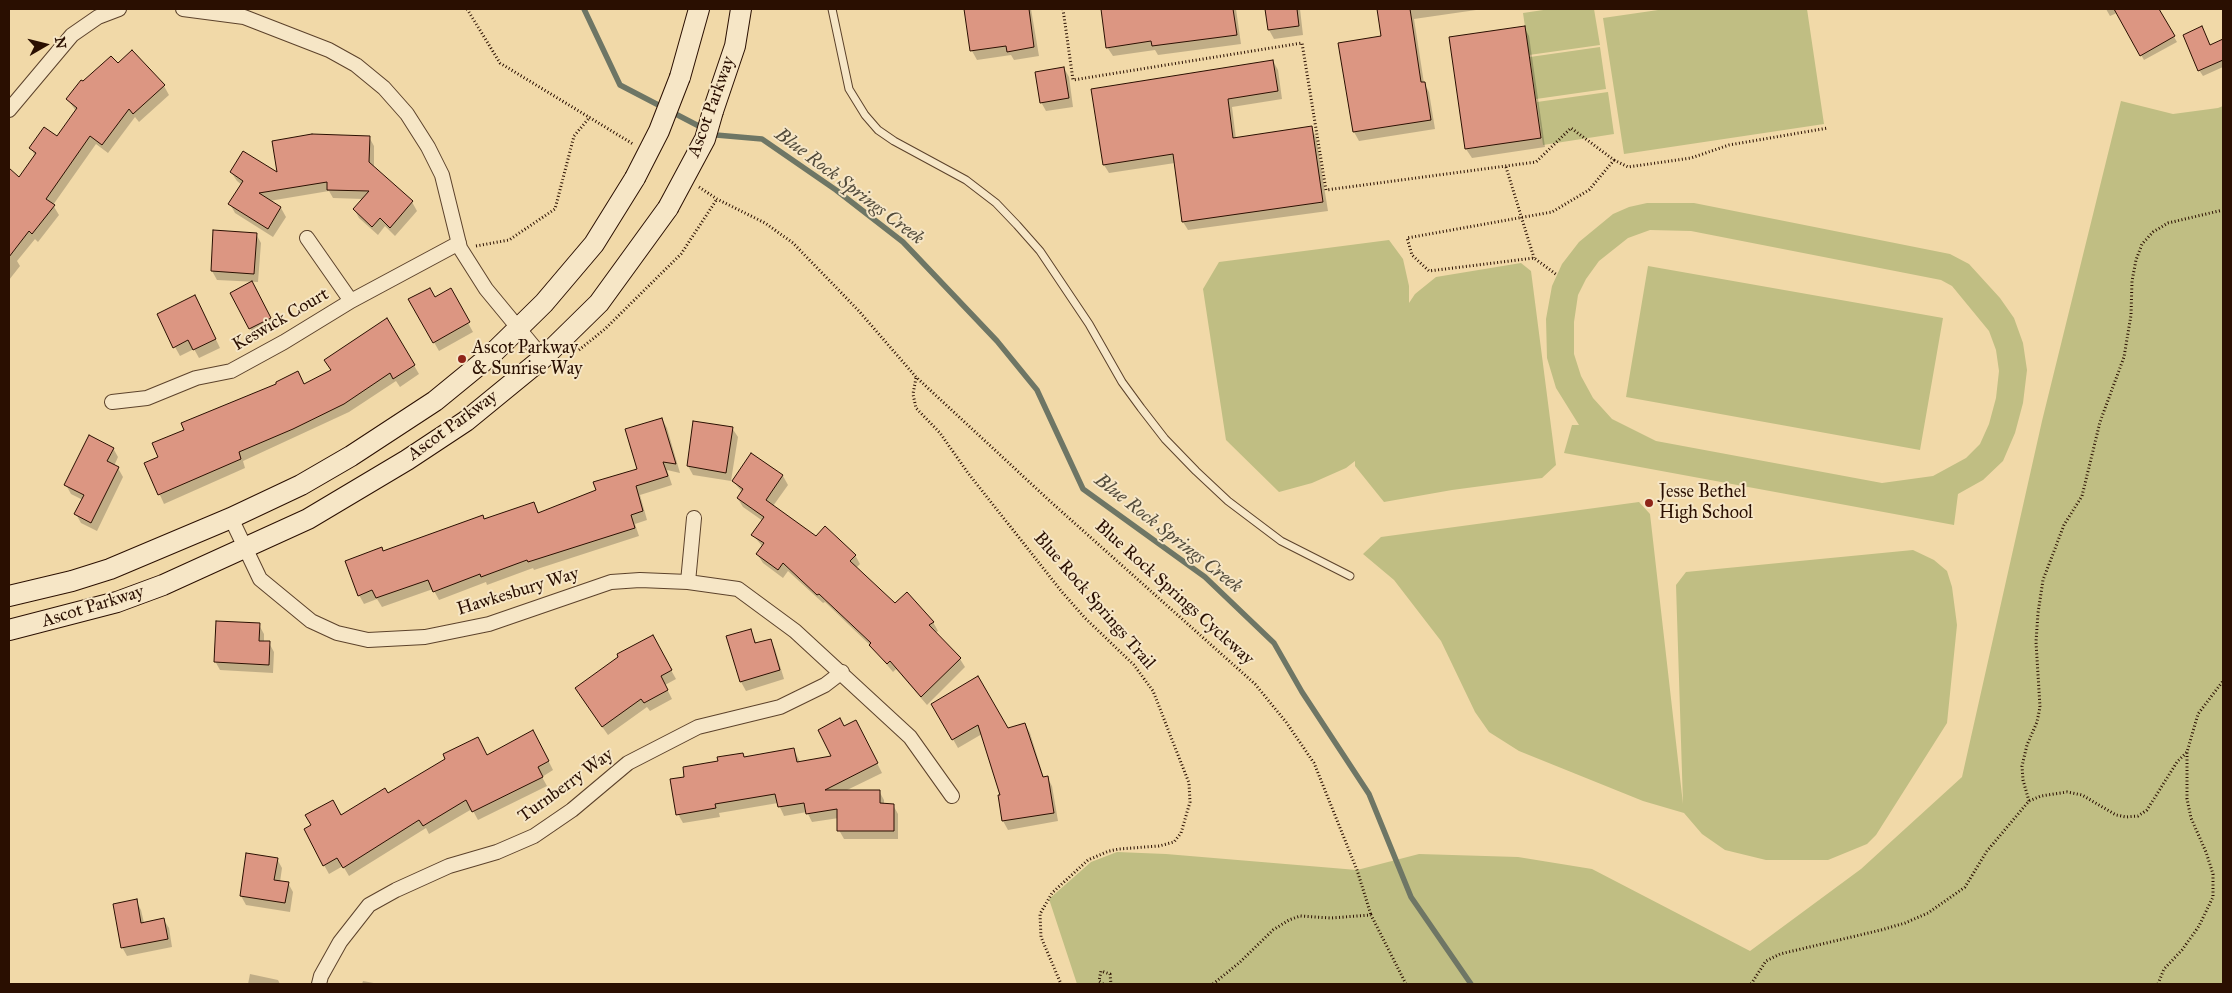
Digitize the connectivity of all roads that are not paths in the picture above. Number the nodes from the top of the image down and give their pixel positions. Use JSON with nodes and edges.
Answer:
{"nodes":[{"id":1,"x":119,"y":9,"type":"edge"},
{"id":2,"x":183,"y":9,"type":"edge"},
{"id":3,"x":699,"y":9,"type":"edge"},
{"id":4,"x":741,"y":9,"type":"edge"},
{"id":5,"x":832,"y":9,"type":"edge"},
{"id":6,"x":9,"y":110,"type":"edge"},
{"id":7,"x":307,"y":238,"type":"dead end"},
{"id":8,"x":459,"y":246,"type":"junction"},
{"id":9,"x":351,"y":301,"type":"junction"},
{"id":10,"x":520,"y":328,"type":"junction"},
{"id":11,"x":542,"y":358,"type":"junction"},
{"id":12,"x":112,"y":402,"type":"dead end"},
{"id":13,"x":231,"y":518,"type":"junction"},
{"id":14,"x":694,"y":518,"type":"dead end"},
{"id":15,"x":244,"y":548,"type":"junction"},
{"id":16,"x":1350,"y":576,"type":"dead end"},
{"id":17,"x":688,"y":582,"type":"junction"},
{"id":18,"x":9,"y":596,"type":"edge"},
{"id":19,"x":9,"y":630,"type":"edge"},
{"id":20,"x":842,"y":672,"type":"junction"},
{"id":21,"x":952,"y":796,"type":"dead end"},
{"id":22,"x":319,"y":984,"type":"edge"}],
"edges":[{"from":1,"to":6,"type":"street"},
{"from":2,"to":8,"type":"street"},
{"from":3,"to":10,"type":"main road","name":"Ascot Parkway","bridge":true},
{"from":4,"to":11,"type":"main road","name":"Ascot Parkway","bridge":true},
{"from":5,"to":16,"type":"lane"},
{"from":7,"to":9,"type":"street"},
{"from":8,"to":9,"type":"street","name":"Keswick Court"},
{"from":8,"to":10,"type":"street"},
{"from":9,"to":12,"type":"street","name":"Keswick Court"},
{"from":10,"to":11,"type":"street"},
{"from":10,"to":13,"type":"main road","name":"Ascot Parkway"},
{"from":11,"to":15,"type":"main road","name":"Ascot Parkway"},
{"from":13,"to":15,"type":"street","name":"Hawkesbury Way"},
{"from":13,"to":18,"type":"main road","name":"Ascot Parkway"},
{"from":14,"to":17,"type":"street"},
{"from":15,"to":17,"type":"street","name":"Hawkesbury Way"},
{"from":15,"to":19,"type":"main road","name":"Ascot Parkway"},
{"from":17,"to":20,"type":"street","name":"Hawkesbury Way"},
{"from":20,"to":21,"type":"street","name":"Hawkesbury Way"},
{"from":20,"to":22,"type":"street","name":"Turnberry Way"}]}
